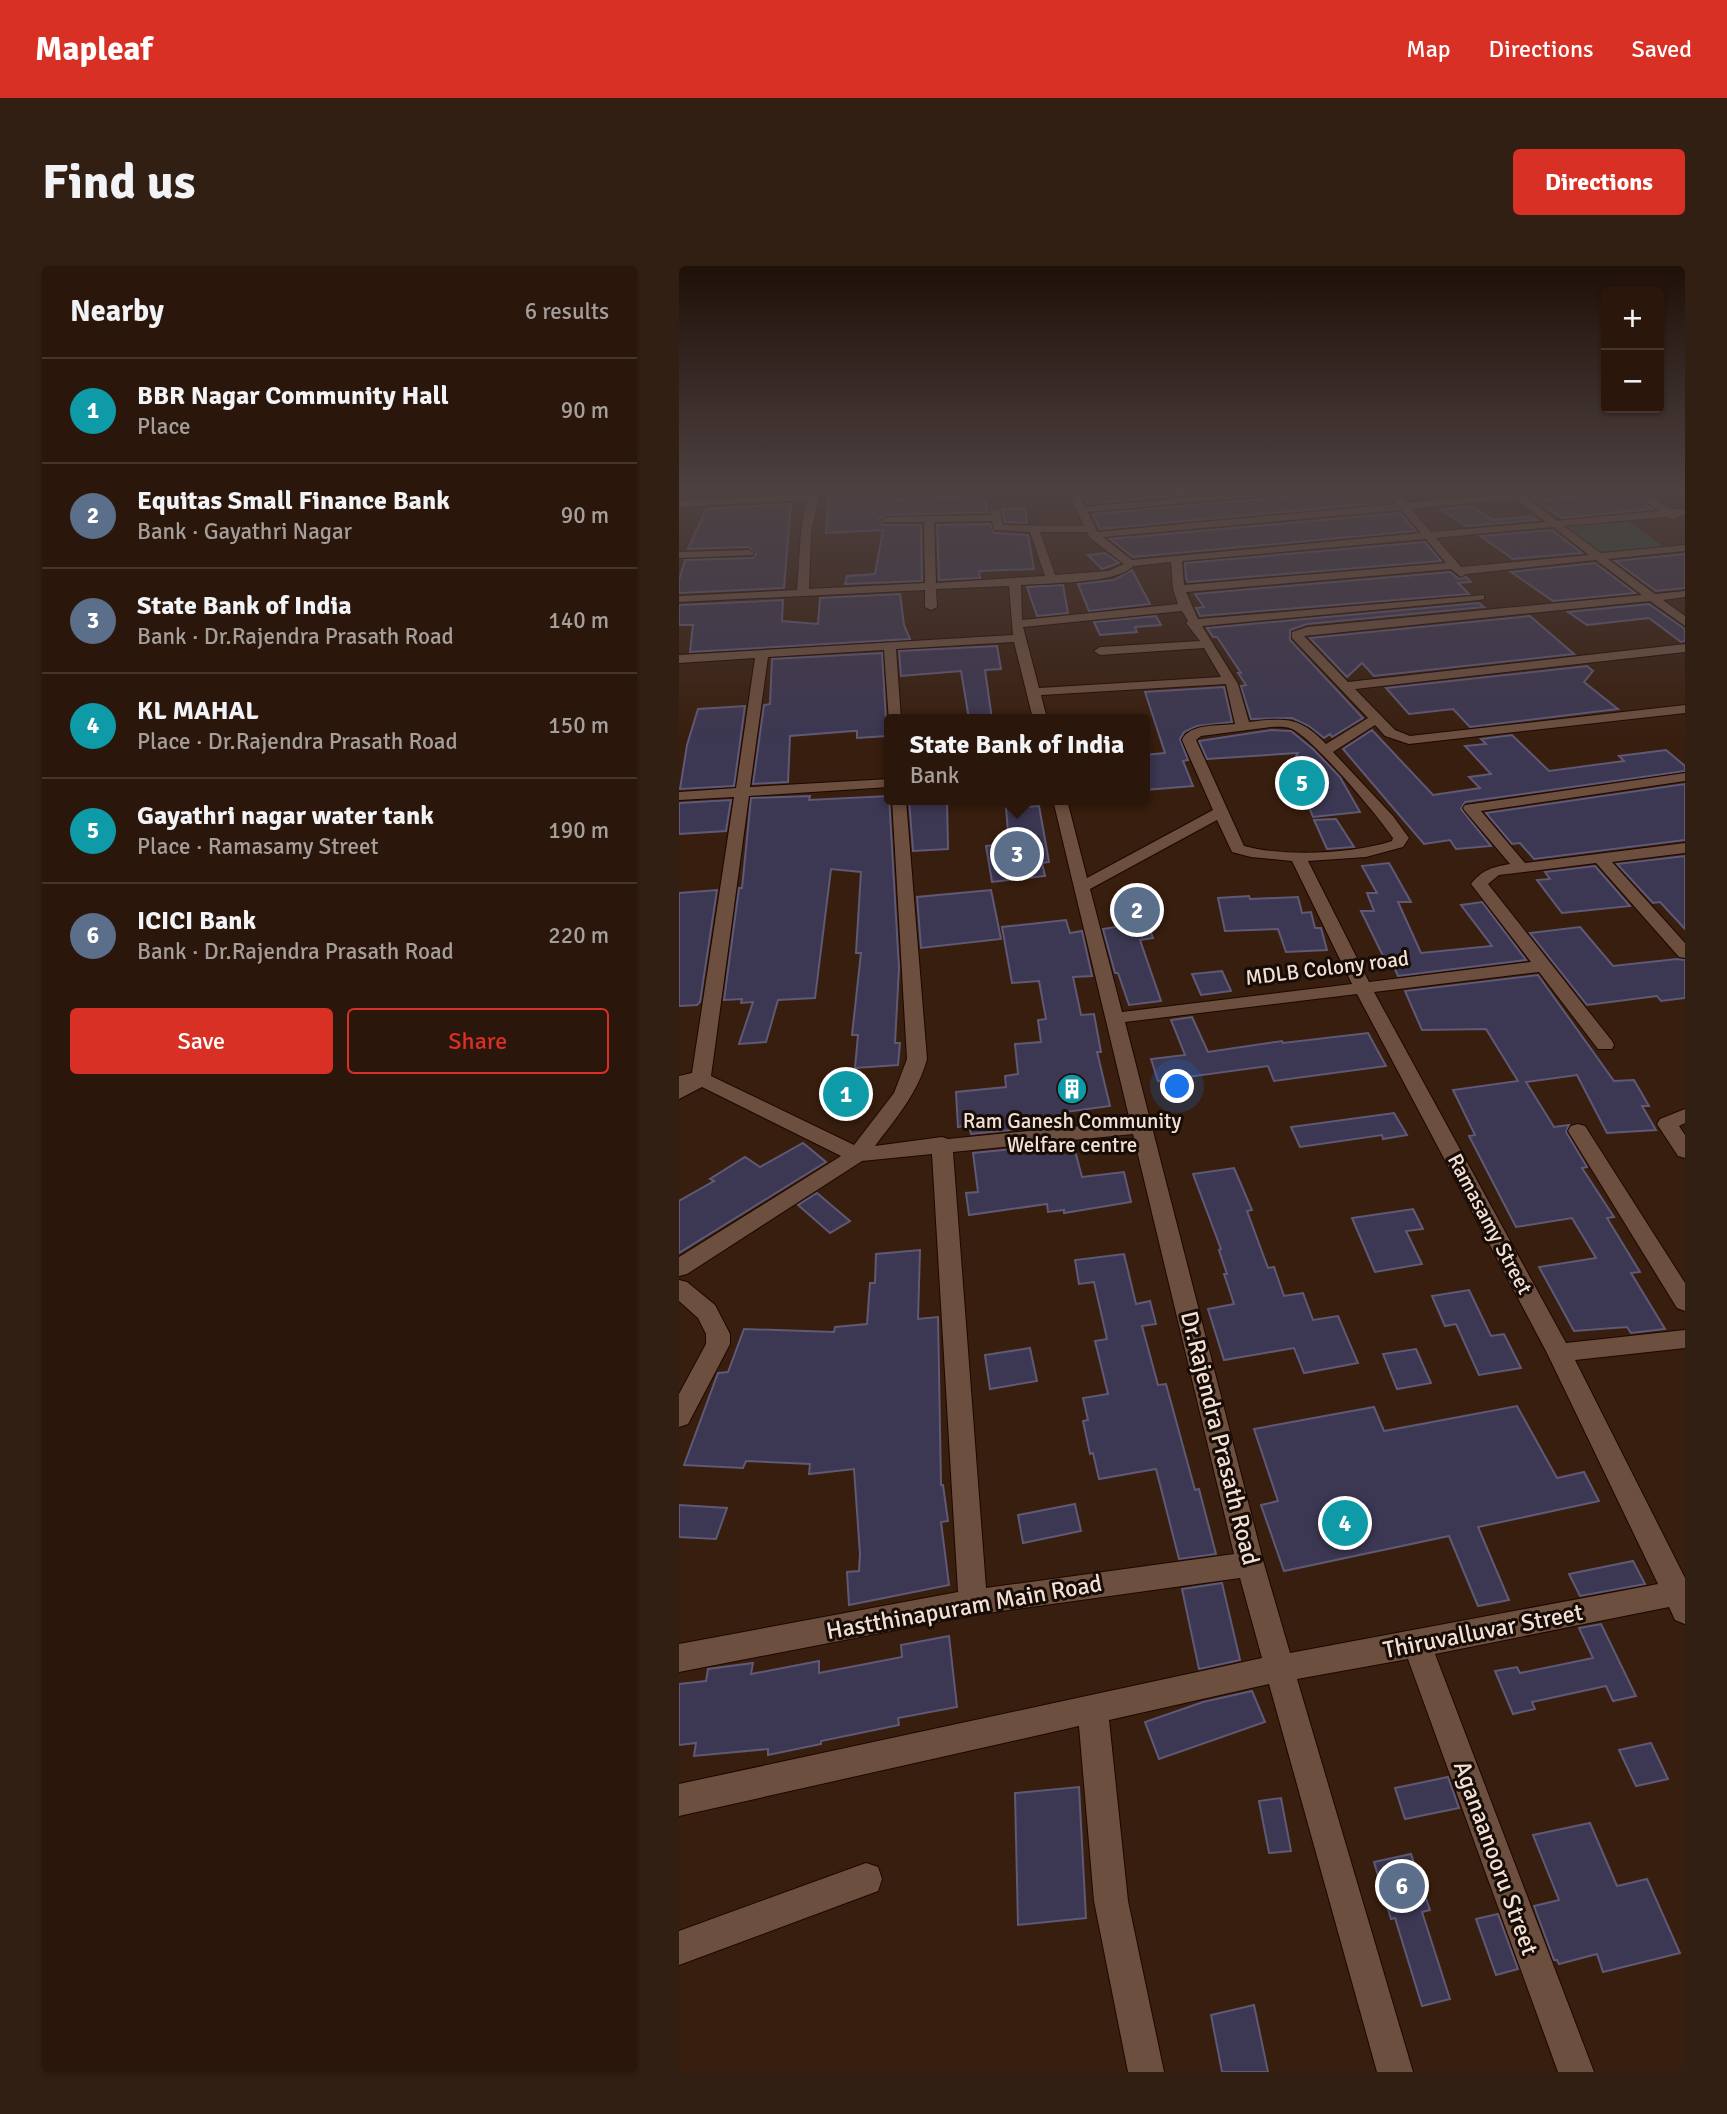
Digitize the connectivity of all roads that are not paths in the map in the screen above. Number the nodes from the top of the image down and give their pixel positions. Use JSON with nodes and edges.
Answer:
{"nodes":[{"id":1,"x":804,"y":572,"type":"edge"},
{"id":2,"x":929,"y":572,"type":"edge"},
{"id":3,"x":1049,"y":572,"type":"edge"},
{"id":4,"x":1115,"y":572,"type":"edge"},
{"id":5,"x":1177,"y":572,"type":"edge"},
{"id":6,"x":1460,"y":572,"type":"edge"},
{"id":7,"x":1511,"y":572,"type":"edge"},
{"id":8,"x":1621,"y":572,"type":"edge"},
{"id":9,"x":1051,"y":579,"type":"junction"},
{"id":10,"x":1466,"y":580,"type":"junction"},
{"id":11,"x":1015,"y":582,"type":"junction"},
{"id":12,"x":929,"y":586,"type":"junction"},
{"id":13,"x":1179,"y":589,"type":"junction"},
{"id":14,"x":803,"y":591,"type":"junction"},
{"id":15,"x":1685,"y":594,"type":"edge"},
{"id":16,"x":1653,"y":597,"type":"junction"},
{"id":17,"x":679,"y":599,"type":"edge"},
{"id":18,"x":931,"y":607,"type":"dead end"},
{"id":19,"x":1185,"y":607,"type":"junction"},
{"id":20,"x":1494,"y":613,"type":"junction"},
{"id":21,"x":1264,"y":616,"type":"junction"},
{"id":22,"x":1685,"y":622,"type":"edge"},
{"id":23,"x":1192,"y":623,"type":"junction"},
{"id":24,"x":1016,"y":624,"type":"junction"},
{"id":25,"x":1296,"y":635,"type":"junction"},
{"id":26,"x":1019,"y":638,"type":"junction"},
{"id":27,"x":1206,"y":643,"type":"junction"},
{"id":28,"x":890,"y":646,"type":"junction"},
{"id":29,"x":1685,"y":648,"type":"edge"},
{"id":30,"x":1100,"y":651,"type":"dead end"},
{"id":31,"x":762,"y":655,"type":"junction"},
{"id":32,"x":679,"y":659,"type":"edge"},
{"id":33,"x":1229,"y":680,"type":"junction"},
{"id":34,"x":1345,"y":686,"type":"junction"},
{"id":35,"x":1033,"y":692,"type":"junction"},
{"id":36,"x":1685,"y":709,"type":"edge"},
{"id":37,"x":894,"y":714,"type":"edge"},
{"id":38,"x":1038,"y":714,"type":"edge"},
{"id":39,"x":1375,"y":719,"type":"junction"},
{"id":40,"x":1243,"y":727,"type":"junction"},
{"id":41,"x":1325,"y":751,"type":"junction"},
{"id":42,"x":1685,"y":777,"type":"edge"},
{"id":43,"x":884,"y":783,"type":"edge"},
{"id":44,"x":743,"y":792,"type":"junction"},
{"id":45,"x":679,"y":796,"type":"edge"},
{"id":46,"x":899,"y":805,"type":"edge"},
{"id":47,"x":1061,"y":805,"type":"edge"},
{"id":48,"x":1223,"y":811,"type":"junction"},
{"id":49,"x":1685,"y":848,"type":"edge"},
{"id":50,"x":1298,"y":856,"type":"junction"},
{"id":51,"x":1601,"y":859,"type":"junction"},
{"id":52,"x":1521,"y":868,"type":"junction"},
{"id":53,"x":1082,"y":887,"type":"junction"},
{"id":54,"x":1685,"y":953,"type":"edge"},
{"id":55,"x":1545,"y":966,"type":"junction"},
{"id":56,"x":1362,"y":986,"type":"junction"},
{"id":57,"x":1115,"y":1018,"type":"junction"},
{"id":58,"x":1605,"y":1045,"type":"dead end"},
{"id":59,"x":679,"y":1078,"type":"edge"},
{"id":60,"x":701,"y":1079,"type":"junction"},
{"id":61,"x":679,"y":1093,"type":"edge"},
{"id":62,"x":1685,"y":1115,"type":"edge"},
{"id":63,"x":1142,"y":1126,"type":"junction"},
{"id":64,"x":1577,"y":1131,"type":"dead end"},
{"id":65,"x":942,"y":1144,"type":"junction"},
{"id":66,"x":1685,"y":1151,"type":"edge"},
{"id":67,"x":857,"y":1155,"type":"junction"},
{"id":68,"x":679,"y":1268,"type":"edge"},
{"id":69,"x":679,"y":1288,"type":"edge"},
{"id":70,"x":1685,"y":1302,"type":"edge"},
{"id":71,"x":1685,"y":1339,"type":"edge"},
{"id":72,"x":1559,"y":1353,"type":"junction"},
{"id":73,"x":679,"y":1417,"type":"edge"},
{"id":74,"x":1250,"y":1563,"type":"junction"},
{"id":75,"x":1682,"y":1598,"type":"edge"},
{"id":76,"x":973,"y":1602,"type":"junction"},
{"id":77,"x":1417,"y":1644,"type":"junction"},
{"id":78,"x":679,"y":1657,"type":"edge"},
{"id":79,"x":1280,"y":1668,"type":"junction"},
{"id":80,"x":1093,"y":1709,"type":"junction"},
{"id":81,"x":679,"y":1800,"type":"edge"},
{"id":82,"x":866,"y":1879,"type":"dead end"},
{"id":83,"x":679,"y":1948,"type":"edge"},
{"id":84,"x":1146,"y":2072,"type":"edge"},
{"id":85,"x":1395,"y":2072,"type":"edge"},
{"id":86,"x":1576,"y":2072,"type":"edge"}],
"edges":[{"from":1,"to":14,"type":"street"},
{"from":2,"to":12,"type":"street"},
{"from":3,"to":9,"type":"street"},
{"from":4,"to":9,"type":"street"},
{"from":5,"to":13,"type":"street"},
{"from":6,"to":10,"type":"street"},
{"from":7,"to":10,"type":"street"},
{"from":8,"to":16,"type":"street"},
{"from":9,"to":11,"type":"street"},
{"from":10,"to":13,"type":"street"},
{"from":10,"to":20,"type":"street"},
{"from":10,"to":21,"type":"street"},
{"from":11,"to":12,"type":"street"},
{"from":11,"to":24,"type":"street"},
{"from":12,"to":14,"type":"street"},
{"from":12,"to":18,"type":"street"},
{"from":13,"to":19,"type":"street"},
{"from":14,"to":17,"type":"street"},
{"from":15,"to":16,"type":"street"},
{"from":16,"to":20,"type":"street"},
{"from":16,"to":22,"type":"street"},
{"from":19,"to":23,"type":"street"},
{"from":19,"to":24,"type":"street"},
{"from":20,"to":25,"type":"street"},
{"from":21,"to":23,"type":"street"},
{"from":21,"to":25,"type":"street"},
{"from":23,"to":27,"type":"street"},
{"from":24,"to":26,"type":"street"},
{"from":25,"to":34,"type":"street"},
{"from":26,"to":28,"type":"street"},
{"from":26,"to":35,"type":"street"},
{"from":27,"to":30,"type":"street"},
{"from":27,"to":33,"type":"street"},
{"from":28,"to":31,"type":"street"},
{"from":28,"to":37,"type":"street"},
{"from":29,"to":34,"type":"street"},
{"from":31,"to":32,"type":"street"},
{"from":31,"to":44,"type":"street"},
{"from":33,"to":35,"type":"street"},
{"from":33,"to":40,"type":"street"},
{"from":34,"to":39,"type":"street"},
{"from":35,"to":38,"type":"street"},
{"from":36,"to":39,"type":"street"},
{"from":39,"to":41,"type":"street"},
{"from":40,"to":41,"type":"street"},
{"from":40,"to":48,"type":"street"},
{"from":41,"to":50,"type":"street"},
{"from":42,"to":52,"type":"street"},
{"from":43,"to":44,"type":"street"},
{"from":44,"to":45,"type":"street"},
{"from":44,"to":60,"type":"street"},
{"from":46,"to":67,"type":"street"},
{"from":47,"to":53,"type":"street","name":"Dr.Rajendra Prasath Road"},
{"from":48,"to":50,"type":"street"},
{"from":48,"to":53,"type":"street"},
{"from":49,"to":51,"type":"street"},
{"from":50,"to":56,"type":"street","name":"Ramasamy Street"},
{"from":51,"to":52,"type":"street"},
{"from":51,"to":54,"type":"street"},
{"from":52,"to":55,"type":"street"},
{"from":53,"to":57,"type":"street","name":"Dr.Rajendra Prasath Road"},
{"from":55,"to":56,"type":"street","name":"MDLB Colony road"},
{"from":55,"to":58,"type":"street"},
{"from":56,"to":57,"type":"street","name":"MDLB Colony road"},
{"from":56,"to":72,"type":"street","name":"Ramasamy Street"},
{"from":57,"to":63,"type":"street","name":"Dr.Rajendra Prasath Road"},
{"from":59,"to":60,"type":"street"},
{"from":60,"to":61,"type":"street"},
{"from":60,"to":67,"type":"street"},
{"from":62,"to":66,"type":"street"},
{"from":63,"to":65,"type":"street"},
{"from":63,"to":74,"type":"street","name":"Dr.Rajendra Prasath Road"},
{"from":64,"to":70,"type":"street"},
{"from":65,"to":67,"type":"street"},
{"from":65,"to":76,"type":"street"},
{"from":67,"to":68,"type":"street"},
{"from":69,"to":73,"type":"street"},
{"from":71,"to":72,"type":"street"},
{"from":72,"to":75,"type":"street","name":"Ramasamy Street"},
{"from":74,"to":76,"type":"street","name":"Hastthinapuram Main Road"},
{"from":74,"to":79,"type":"street","name":"Dr.Rajendra Prasath Road"},
{"from":75,"to":77,"type":"street","name":"Thiruvalluvar Street"},
{"from":76,"to":78,"type":"street","name":"Hastthinapuram Main Road"},
{"from":77,"to":79,"type":"street","name":"Thiruvalluvar Street"},
{"from":77,"to":86,"type":"street","name":"Aganaanooru Street"},
{"from":79,"to":80,"type":"street","name":"Thiruvalluvar Street"},
{"from":79,"to":85,"type":"street","name":"Dr.Rajendra Prasath Road"},
{"from":80,"to":81,"type":"street","name":"Thiruvalluvar Street"},
{"from":80,"to":84,"type":"street"},
{"from":82,"to":83,"type":"street"}]}
